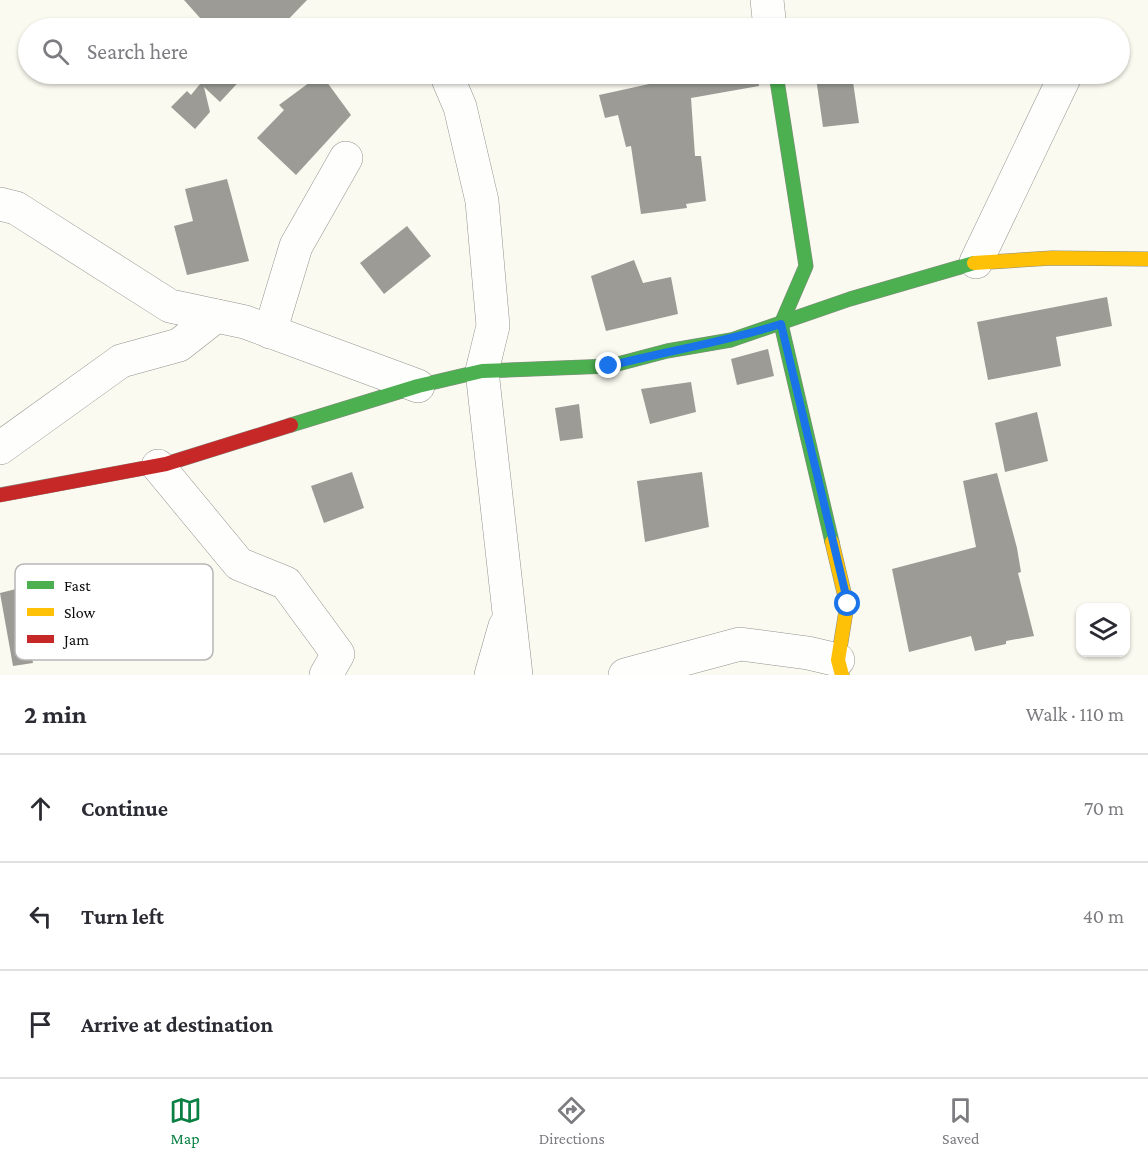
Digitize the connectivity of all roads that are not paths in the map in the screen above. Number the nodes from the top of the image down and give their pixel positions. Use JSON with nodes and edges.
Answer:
{"nodes":[{"id":1,"x":767,"y":0,"type":"edge"},
{"id":2,"x":769,"y":18,"type":"edge"},
{"id":3,"x":450,"y":84,"type":"edge"},
{"id":4,"x":778,"y":84,"type":"edge"},
{"id":5,"x":1061,"y":84,"type":"edge"},
{"id":6,"x":346,"y":158,"type":"dead end"},
{"id":7,"x":0,"y":204,"type":"edge"},
{"id":8,"x":1148,"y":259,"type":"edge"},
{"id":9,"x":976,"y":262,"type":"junction"},
{"id":10,"x":216,"y":316,"type":"junction"},
{"id":11,"x":781,"y":324,"type":"junction"},
{"id":12,"x":270,"y":332,"type":"junction"},
{"id":13,"x":482,"y":371,"type":"junction"},
{"id":14,"x":418,"y":386,"type":"junction"},
{"id":15,"x":0,"y":448,"type":"edge"},
{"id":16,"x":158,"y":466,"type":"junction"},
{"id":17,"x":0,"y":495,"type":"edge"},
{"id":18,"x":509,"y":610,"type":"junction"},
{"id":19,"x":840,"y":668,"type":"edge"},
{"id":20,"x":326,"y":675,"type":"edge"},
{"id":21,"x":491,"y":675,"type":"edge"},
{"id":22,"x":516,"y":675,"type":"edge"},
{"id":23,"x":625,"y":675,"type":"edge"}],
"edges":[{"from":1,"to":2,"type":"street"},
{"from":3,"to":13,"type":"street"},
{"from":4,"to":11,"type":"street"},
{"from":5,"to":9,"type":"street"},
{"from":6,"to":12,"type":"street"},
{"from":7,"to":10,"type":"street"},
{"from":8,"to":9,"type":"street"},
{"from":9,"to":11,"type":"street"},
{"from":10,"to":12,"type":"street"},
{"from":10,"to":15,"type":"street"},
{"from":11,"to":13,"type":"street"},
{"from":11,"to":19,"type":"street"},
{"from":12,"to":14,"type":"street"},
{"from":13,"to":14,"type":"street"},
{"from":13,"to":18,"type":"street"},
{"from":14,"to":16,"type":"street"},
{"from":16,"to":17,"type":"street"},
{"from":16,"to":20,"type":"street"},
{"from":18,"to":21,"type":"street"},
{"from":18,"to":22,"type":"street"},
{"from":19,"to":23,"type":"street"}]}
